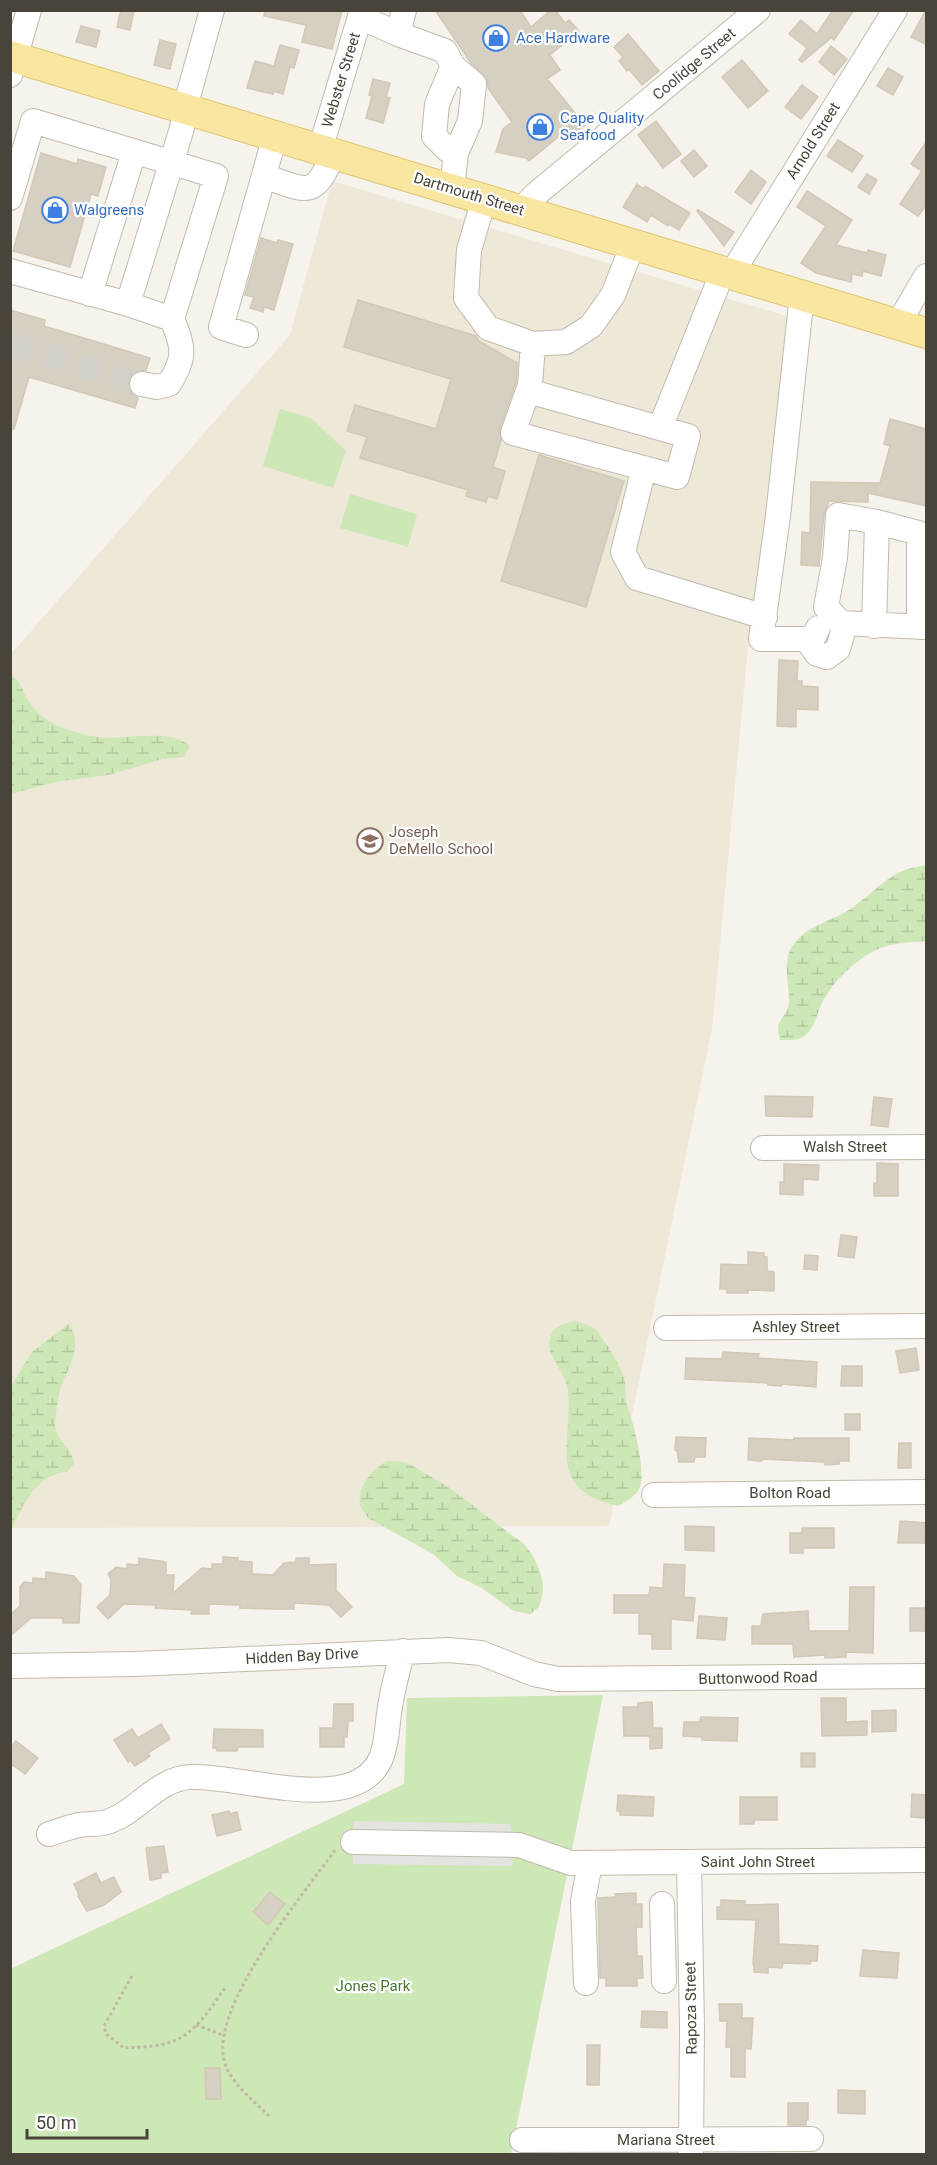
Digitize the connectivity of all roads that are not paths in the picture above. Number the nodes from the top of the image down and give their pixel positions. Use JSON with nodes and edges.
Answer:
{"nodes":[{"id":1,"x":29,"y":10,"type":"edge"},
{"id":2,"x":212,"y":10,"type":"edge"},
{"id":3,"x":404,"y":10,"type":"edge"},
{"id":4,"x":758,"y":10,"type":"edge"},
{"id":5,"x":895,"y":10,"type":"edge"},
{"id":6,"x":361,"y":14,"type":"edge"},
{"id":7,"x":398,"y":34,"type":"junction"},
{"id":8,"x":12,"y":63,"type":"edge"},
{"id":9,"x":453,"y":66,"type":"junction"},
{"id":10,"x":185,"y":109,"type":"junction"},
{"id":11,"x":275,"y":136,"type":"junction"},
{"id":12,"x":134,"y":152,"type":"junction"},
{"id":13,"x":326,"y":152,"type":"junction"},
{"id":14,"x":456,"y":153,"type":"junction"},
{"id":15,"x":171,"y":163,"type":"junction"},
{"id":16,"x":264,"y":176,"type":"junction"},
{"id":17,"x":453,"y":189,"type":"junction"},
{"id":18,"x":10,"y":198,"type":"edge"},
{"id":19,"x":484,"y":199,"type":"junction"},
{"id":20,"x":520,"y":210,"type":"junction"},
{"id":21,"x":633,"y":244,"type":"junction"},
{"id":22,"x":10,"y":271,"type":"edge"},
{"id":23,"x":727,"y":272,"type":"junction"},
{"id":24,"x":927,"y":276,"type":"edge"},
{"id":25,"x":90,"y":294,"type":"junction"},
{"id":26,"x":802,"y":295,"type":"junction"},
{"id":27,"x":128,"y":304,"type":"junction"},
{"id":28,"x":172,"y":319,"type":"junction"},
{"id":29,"x":898,"y":324,"type":"junction"},
{"id":30,"x":927,"y":333,"type":"edge"},
{"id":31,"x":246,"y":335,"type":"dead end"},
{"id":32,"x":533,"y":344,"type":"junction"},
{"id":33,"x":142,"y":384,"type":"tunnel mouth"},
{"id":34,"x":529,"y":388,"type":"junction"},
{"id":35,"x":660,"y":428,"type":"junction"},
{"id":36,"x":644,"y":468,"type":"junction"},
{"id":37,"x":877,"y":522,"type":"junction"},
{"id":38,"x":839,"y":619,"type":"junction"},
{"id":39,"x":874,"y":626,"type":"junction"},
{"id":40,"x":923,"y":627,"type":"edge"},
{"id":41,"x":763,"y":628,"type":"junction"},
{"id":42,"x":927,"y":1147,"type":"edge"},
{"id":43,"x":764,"y":1148,"type":"dead end"},
{"id":44,"x":927,"y":1326,"type":"edge"},
{"id":45,"x":666,"y":1328,"type":"dead end"},
{"id":46,"x":927,"y":1492,"type":"edge"},
{"id":47,"x":654,"y":1495,"type":"dead end"},
{"id":48,"x":403,"y":1651,"type":"junction"},
{"id":49,"x":10,"y":1666,"type":"edge"},
{"id":50,"x":927,"y":1676,"type":"edge"},
{"id":51,"x":589,"y":1679,"type":"joint"},
{"id":52,"x":49,"y":1834,"type":"dead end"},
{"id":53,"x":352,"y":1842,"type":"road end"},
{"id":54,"x":927,"y":1860,"type":"edge"},
{"id":55,"x":689,"y":1862,"type":"junction"},
{"id":56,"x":590,"y":1863,"type":"junction"},
{"id":57,"x":662,"y":1904,"type":"dead end"},
{"id":58,"x":690,"y":1940,"type":"junction"},
{"id":59,"x":663,"y":1941,"type":"junction"},
{"id":60,"x":664,"y":1981,"type":"dead end"},
{"id":61,"x":586,"y":1983,"type":"dead end"},
{"id":62,"x":811,"y":2139,"type":"dead end"},
{"id":63,"x":522,"y":2140,"type":"dead end"},
{"id":64,"x":691,"y":2147,"type":"edge"}],
"edges":[{"from":1,"to":8,"type":"street"},
{"from":2,"to":10,"type":"street"},
{"from":3,"to":7,"type":"street"},
{"from":4,"to":20,"type":"street","name":"Coolidge Street"},
{"from":5,"to":23,"type":"street","name":"Arnold Street"},
{"from":6,"to":7,"type":"street"},
{"from":6,"to":13,"type":"street","name":"Webster Street"},
{"from":7,"to":9,"type":"street"},
{"from":8,"to":10,"type":"main road","name":"Dartmouth Street"},
{"from":9,"to":14,"type":"street"},
{"from":9,"to":14,"type":"street"},
{"from":10,"to":11,"type":"main road","name":"Dartmouth Street"},
{"from":10,"to":15,"type":"street"},
{"from":11,"to":13,"type":"main road","name":"Dartmouth Street"},
{"from":11,"to":16,"type":"street"},
{"from":12,"to":15,"type":"street"},
{"from":12,"to":18,"type":"street"},
{"from":12,"to":25,"type":"street"},
{"from":13,"to":16,"type":"street","name":"Webster Street"},
{"from":13,"to":17,"type":"main road","name":"Dartmouth Street"},
{"from":14,"to":17,"type":"street"},
{"from":15,"to":27,"type":"street"},
{"from":15,"to":28,"type":"street"},
{"from":16,"to":31,"type":"street"},
{"from":17,"to":19,"type":"main road","name":"Dartmouth Street"},
{"from":19,"to":20,"type":"main road","name":"Dartmouth Street"},
{"from":19,"to":32,"type":"street"},
{"from":20,"to":21,"type":"main road","name":"Dartmouth Street"},
{"from":21,"to":23,"type":"main road","name":"Dartmouth Street"},
{"from":21,"to":32,"type":"street"},
{"from":22,"to":25,"type":"street"},
{"from":23,"to":26,"type":"main road","name":"Dartmouth Street"},
{"from":23,"to":35,"type":"street","name":"Arnold Street"},
{"from":24,"to":29,"type":"street"},
{"from":25,"to":27,"type":"street"},
{"from":26,"to":29,"type":"main road","name":"Dartmouth Street"},
{"from":26,"to":41,"type":"street"},
{"from":27,"to":28,"type":"street"},
{"from":28,"to":33,"type":"street"},
{"from":29,"to":30,"type":"main road","name":"Dartmouth Street"},
{"from":32,"to":34,"type":"street"},
{"from":34,"to":35,"type":"street"},
{"from":34,"to":36,"type":"street"},
{"from":35,"to":36,"type":"street"},
{"from":36,"to":41,"type":"street"},
{"from":37,"to":38,"type":"street"},
{"from":37,"to":39,"type":"street"},
{"from":37,"to":40,"type":"street"},
{"from":38,"to":39,"type":"street"},
{"from":38,"to":41,"type":"street"},
{"from":39,"to":40,"type":"street"},
{"from":42,"to":43,"type":"street","name":"Walsh Street"},
{"from":44,"to":45,"type":"street","name":"Ashley Street"},
{"from":46,"to":47,"type":"street","name":"Bolton Road"},
{"from":48,"to":49,"type":"street","name":"Hidden Bay Drive"},
{"from":48,"to":51,"type":"street","name":"Hidden Bay Drive"},
{"from":48,"to":52,"type":"street"},
{"from":50,"to":51,"type":"street","name":"Buttonwood Road"},
{"from":53,"to":56,"type":"street","name":"Saint John Street"},
{"from":54,"to":55,"type":"street","name":"Saint John Street"},
{"from":55,"to":56,"type":"street","name":"Saint John Street"},
{"from":55,"to":58,"type":"street","name":"Rapoza Street"},
{"from":56,"to":61,"type":"street"},
{"from":57,"to":59,"type":"street"},
{"from":58,"to":59,"type":"street"},
{"from":58,"to":64,"type":"street","name":"Rapoza Street"},
{"from":59,"to":60,"type":"street"},
{"from":62,"to":64,"type":"street","name":"Mariana Street"},
{"from":63,"to":64,"type":"street","name":"Mariana Street"}]}
